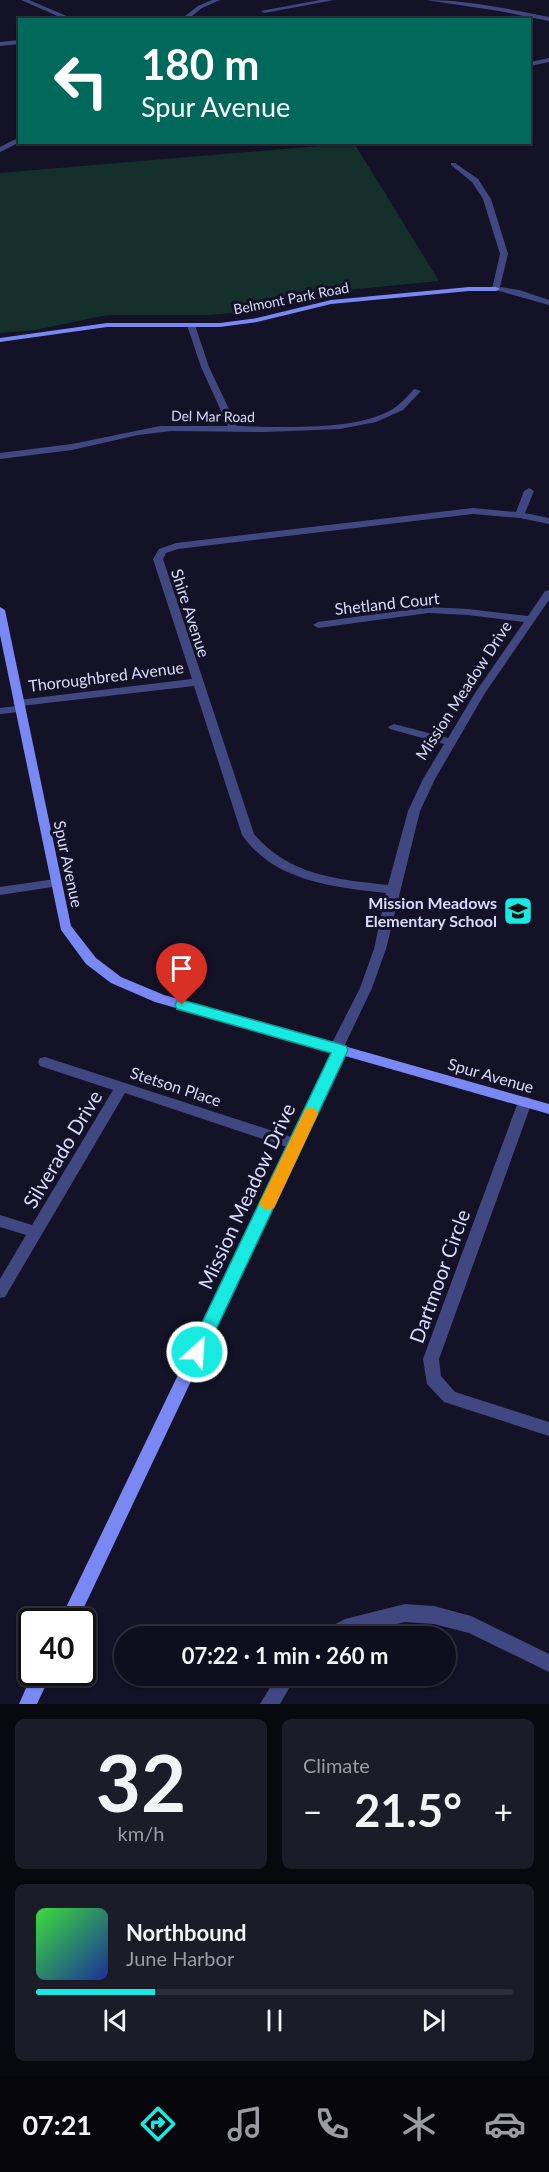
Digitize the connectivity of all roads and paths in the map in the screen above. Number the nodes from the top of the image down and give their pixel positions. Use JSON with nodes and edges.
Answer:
{"nodes":[{"id":1,"x":24,"y":0,"type":"edge"},
{"id":2,"x":217,"y":0,"type":"edge"},
{"id":3,"x":331,"y":0,"type":"edge"},
{"id":4,"x":429,"y":0,"type":"edge"},
{"id":5,"x":264,"y":10,"type":"dead end"},
{"id":6,"x":68,"y":18,"type":"edge"},
{"id":7,"x":186,"y":18,"type":"edge"},
{"id":8,"x":549,"y":19,"type":"edge"},
{"id":9,"x":18,"y":42,"type":"edge"},
{"id":10,"x":0,"y":44,"type":"edge"},
{"id":11,"x":549,"y":60,"type":"edge"},
{"id":12,"x":531,"y":64,"type":"edge"},
{"id":13,"x":18,"y":140,"type":"edge"},
{"id":14,"x":0,"y":150,"type":"edge"},
{"id":15,"x":453,"y":164,"type":"dead end"},
{"id":16,"x":496,"y":289,"type":"junction"},
{"id":17,"x":549,"y":303,"type":"edge"},
{"id":18,"x":191,"y":326,"type":"junction"},
{"id":19,"x":0,"y":340,"type":"edge"},
{"id":20,"x":417,"y":391,"type":"dead end"},
{"id":21,"x":234,"y":430,"type":"junction"},
{"id":22,"x":0,"y":456,"type":"edge"},
{"id":23,"x":529,"y":491,"type":"dead end"},
{"id":24,"x":520,"y":515,"type":"junction"},
{"id":25,"x":549,"y":521,"type":"edge"},
{"id":26,"x":549,"y":593,"type":"edge"},
{"id":27,"x":0,"y":610,"type":"edge"},
{"id":28,"x":531,"y":620,"type":"junction"},
{"id":29,"x":318,"y":626,"type":"dead end"},
{"id":30,"x":197,"y":682,"type":"junction"},
{"id":31,"x":19,"y":706,"type":"junction"},
{"id":32,"x":0,"y":711,"type":"edge"},
{"id":33,"x":394,"y":728,"type":"dead end"},
{"id":34,"x":451,"y":742,"type":"junction"},
{"id":35,"x":55,"y":883,"type":"junction"},
{"id":36,"x":393,"y":890,"type":"junction"},
{"id":37,"x":0,"y":891,"type":"edge"},
{"id":38,"x":338,"y":1049,"type":"junction"},
{"id":39,"x":45,"y":1062,"type":"dead end"},
{"id":40,"x":122,"y":1087,"type":"junction"},
{"id":41,"x":525,"y":1102,"type":"junction"},
{"id":42,"x":549,"y":1109,"type":"edge"},
{"id":43,"x":296,"y":1144,"type":"junction"},
{"id":44,"x":0,"y":1221,"type":"edge"},
{"id":45,"x":35,"y":1232,"type":"junction"},
{"id":46,"x":0,"y":1292,"type":"edge"},
{"id":47,"x":549,"y":1429,"type":"edge"},
{"id":48,"x":75,"y":1608,"type":"edge"},
{"id":49,"x":353,"y":1626,"type":"edge"},
{"id":50,"x":549,"y":1663,"type":"edge"},
{"id":51,"x":36,"y":1686,"type":"edge"},
{"id":52,"x":281,"y":1686,"type":"edge"},
{"id":53,"x":28,"y":1704,"type":"edge"},
{"id":54,"x":269,"y":1704,"type":"edge"}],
"edges":[{"from":1,"to":6,"type":"street"},
{"from":2,"to":7,"type":"street"},
{"from":3,"to":5,"type":"street"},
{"from":4,"to":8,"type":"street"},
{"from":9,"to":10,"type":"street"},
{"from":11,"to":12,"type":"street"},
{"from":13,"to":14,"type":"street"},
{"from":15,"to":16,"type":"street"},
{"from":16,"to":17,"type":"street","name":"Belmont Park Road"},
{"from":16,"to":18,"type":"street","name":"Belmont Park Road"},
{"from":18,"to":19,"type":"street","name":"Belmont Park Road"},
{"from":18,"to":21,"type":"street"},
{"from":20,"to":21,"type":"street","name":"Del Mar Road"},
{"from":21,"to":22,"type":"street","name":"Del Mar Road"},
{"from":23,"to":24,"type":"street"},
{"from":24,"to":25,"type":"street","name":"Shire Avenue"},
{"from":24,"to":30,"type":"street","name":"Shire Avenue"},
{"from":26,"to":28,"type":"street","name":"Mission Meadow Drive"},
{"from":27,"to":31,"type":"street","name":"Spur Avenue"},
{"from":28,"to":29,"type":"street","name":"Shetland Court"},
{"from":28,"to":34,"type":"street","name":"Mission Meadow Drive"},
{"from":30,"to":31,"type":"street","name":"Thoroughbred Avenue"},
{"from":30,"to":36,"type":"street","name":"Shire Avenue"},
{"from":31,"to":32,"type":"street","name":"Thoroughbred Avenue"},
{"from":31,"to":35,"type":"street","name":"Spur Avenue"},
{"from":33,"to":34,"type":"street"},
{"from":34,"to":36,"type":"street","name":"Mission Meadow Drive"},
{"from":35,"to":37,"type":"street"},
{"from":35,"to":38,"type":"street","name":"Spur Avenue"},
{"from":36,"to":38,"type":"street","name":"Mission Meadow Drive"},
{"from":38,"to":41,"type":"street","name":"Spur Avenue"},
{"from":38,"to":43,"type":"street","name":"Mission Meadow Drive"},
{"from":39,"to":40,"type":"street","name":"Stetson Place"},
{"from":40,"to":43,"type":"street","name":"Stetson Place"},
{"from":40,"to":45,"type":"street","name":"Silverado Drive"},
{"from":41,"to":42,"type":"street","name":"Spur Avenue"},
{"from":41,"to":47,"type":"street","name":"Dartmoor Circle"},
{"from":43,"to":48,"type":"street","name":"Mission Meadow Drive"},
{"from":44,"to":45,"type":"street"},
{"from":45,"to":46,"type":"street","name":"Silverado Drive"},
{"from":49,"to":50,"type":"street"},
{"from":51,"to":53,"type":"street"},
{"from":52,"to":54,"type":"street"}]}
